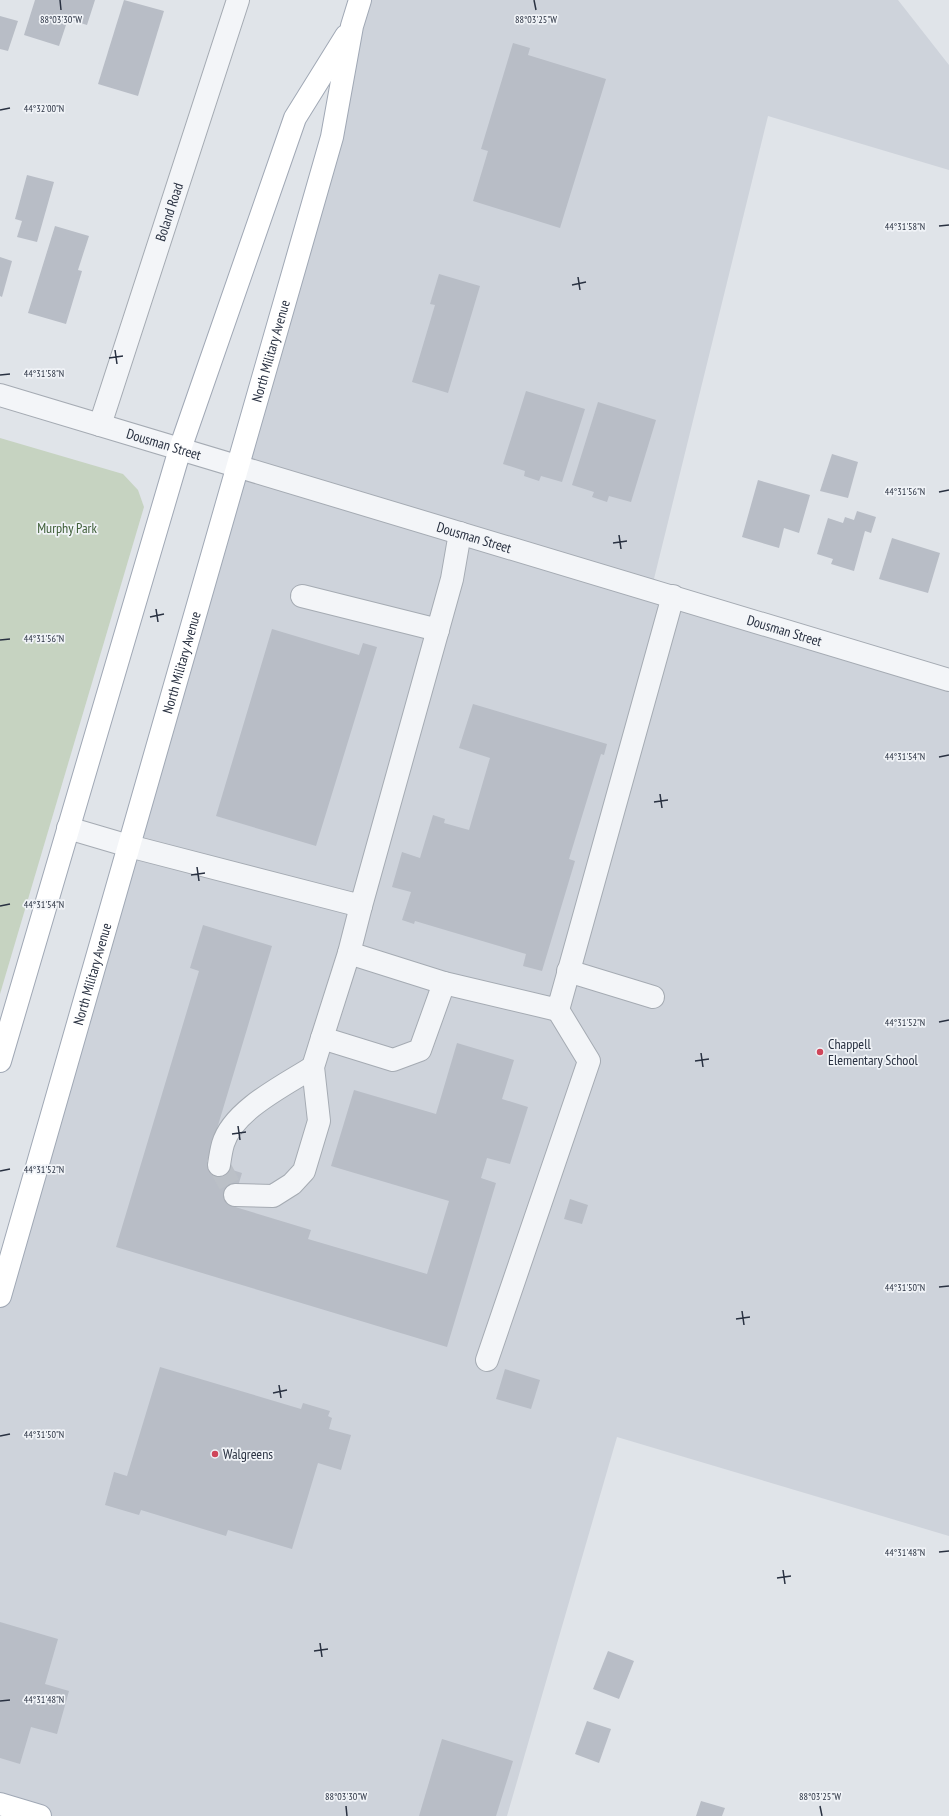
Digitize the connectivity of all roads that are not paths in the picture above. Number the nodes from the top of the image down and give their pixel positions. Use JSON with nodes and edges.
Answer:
{"nodes":[{"id":1,"x":238,"y":0,"type":"edge"},
{"id":2,"x":360,"y":0,"type":"edge"},
{"id":3,"x":352,"y":26,"type":"junction"},
{"id":4,"x":0,"y":395,"type":"edge"},
{"id":5,"x":100,"y":425,"type":"junction"},
{"id":6,"x":180,"y":449,"type":"junction"},
{"id":7,"x":238,"y":467,"type":"junction"},
{"id":8,"x":460,"y":533,"type":"junction"},
{"id":9,"x":302,"y":596,"type":"dead end"},
{"id":10,"x":673,"y":596,"type":"junction"},
{"id":11,"x":438,"y":630,"type":"junction"},
{"id":12,"x":949,"y":680,"type":"edge"},
{"id":13,"x":68,"y":828,"type":"junction"},
{"id":14,"x":129,"y":846,"type":"junction"},
{"id":15,"x":361,"y":906,"type":"junction"},
{"id":16,"x":349,"y":953,"type":"junction"},
{"id":17,"x":568,"y":971,"type":"junction"},
{"id":18,"x":444,"y":983,"type":"junction"},
{"id":19,"x":652,"y":997,"type":"dead end"},
{"id":20,"x":558,"y":1010,"type":"junction"},
{"id":21,"x":322,"y":1038,"type":"junction"},
{"id":22,"x":0,"y":1060,"type":"edge"},
{"id":23,"x":313,"y":1067,"type":"junction"},
{"id":24,"x":219,"y":1165,"type":"tunnel mouth"},
{"id":25,"x":235,"y":1195,"type":"dead end"},
{"id":26,"x":0,"y":1296,"type":"edge"},
{"id":27,"x":487,"y":1360,"type":"dead end"},
{"id":28,"x":0,"y":1804,"type":"edge"},
{"id":29,"x":40,"y":1816,"type":"edge"}],
"edges":[{"from":1,"to":5,"type":"street","name":"Boland Road"},
{"from":2,"to":3,"type":"main road","name":"North Military Avenue"},
{"from":3,"to":6,"type":"main road","name":"North Military Avenue"},
{"from":3,"to":7,"type":"main road","name":"North Military Avenue"},
{"from":4,"to":5,"type":"street","name":"Dousman Street"},
{"from":5,"to":6,"type":"street","name":"Dousman Street"},
{"from":6,"to":7,"type":"street","name":"Dousman Street"},
{"from":6,"to":13,"type":"main road","name":"North Military Avenue"},
{"from":7,"to":8,"type":"street","name":"Dousman Street"},
{"from":7,"to":14,"type":"main road","name":"North Military Avenue"},
{"from":8,"to":10,"type":"street","name":"Dousman Street"},
{"from":8,"to":11,"type":"street"},
{"from":9,"to":11,"type":"street"},
{"from":10,"to":12,"type":"street","name":"Dousman Street"},
{"from":10,"to":17,"type":"street"},
{"from":11,"to":15,"type":"street"},
{"from":13,"to":14,"type":"street"},
{"from":13,"to":22,"type":"main road","name":"North Military Avenue"},
{"from":14,"to":15,"type":"street"},
{"from":14,"to":26,"type":"main road","name":"North Military Avenue"},
{"from":15,"to":16,"type":"street"},
{"from":16,"to":18,"type":"street"},
{"from":16,"to":21,"type":"street"},
{"from":17,"to":19,"type":"street"},
{"from":17,"to":20,"type":"street"},
{"from":18,"to":20,"type":"street"},
{"from":18,"to":21,"type":"street"},
{"from":20,"to":27,"type":"street"},
{"from":21,"to":23,"type":"street"},
{"from":23,"to":24,"type":"street"},
{"from":23,"to":25,"type":"street"},
{"from":28,"to":29,"type":"main road"}]}
